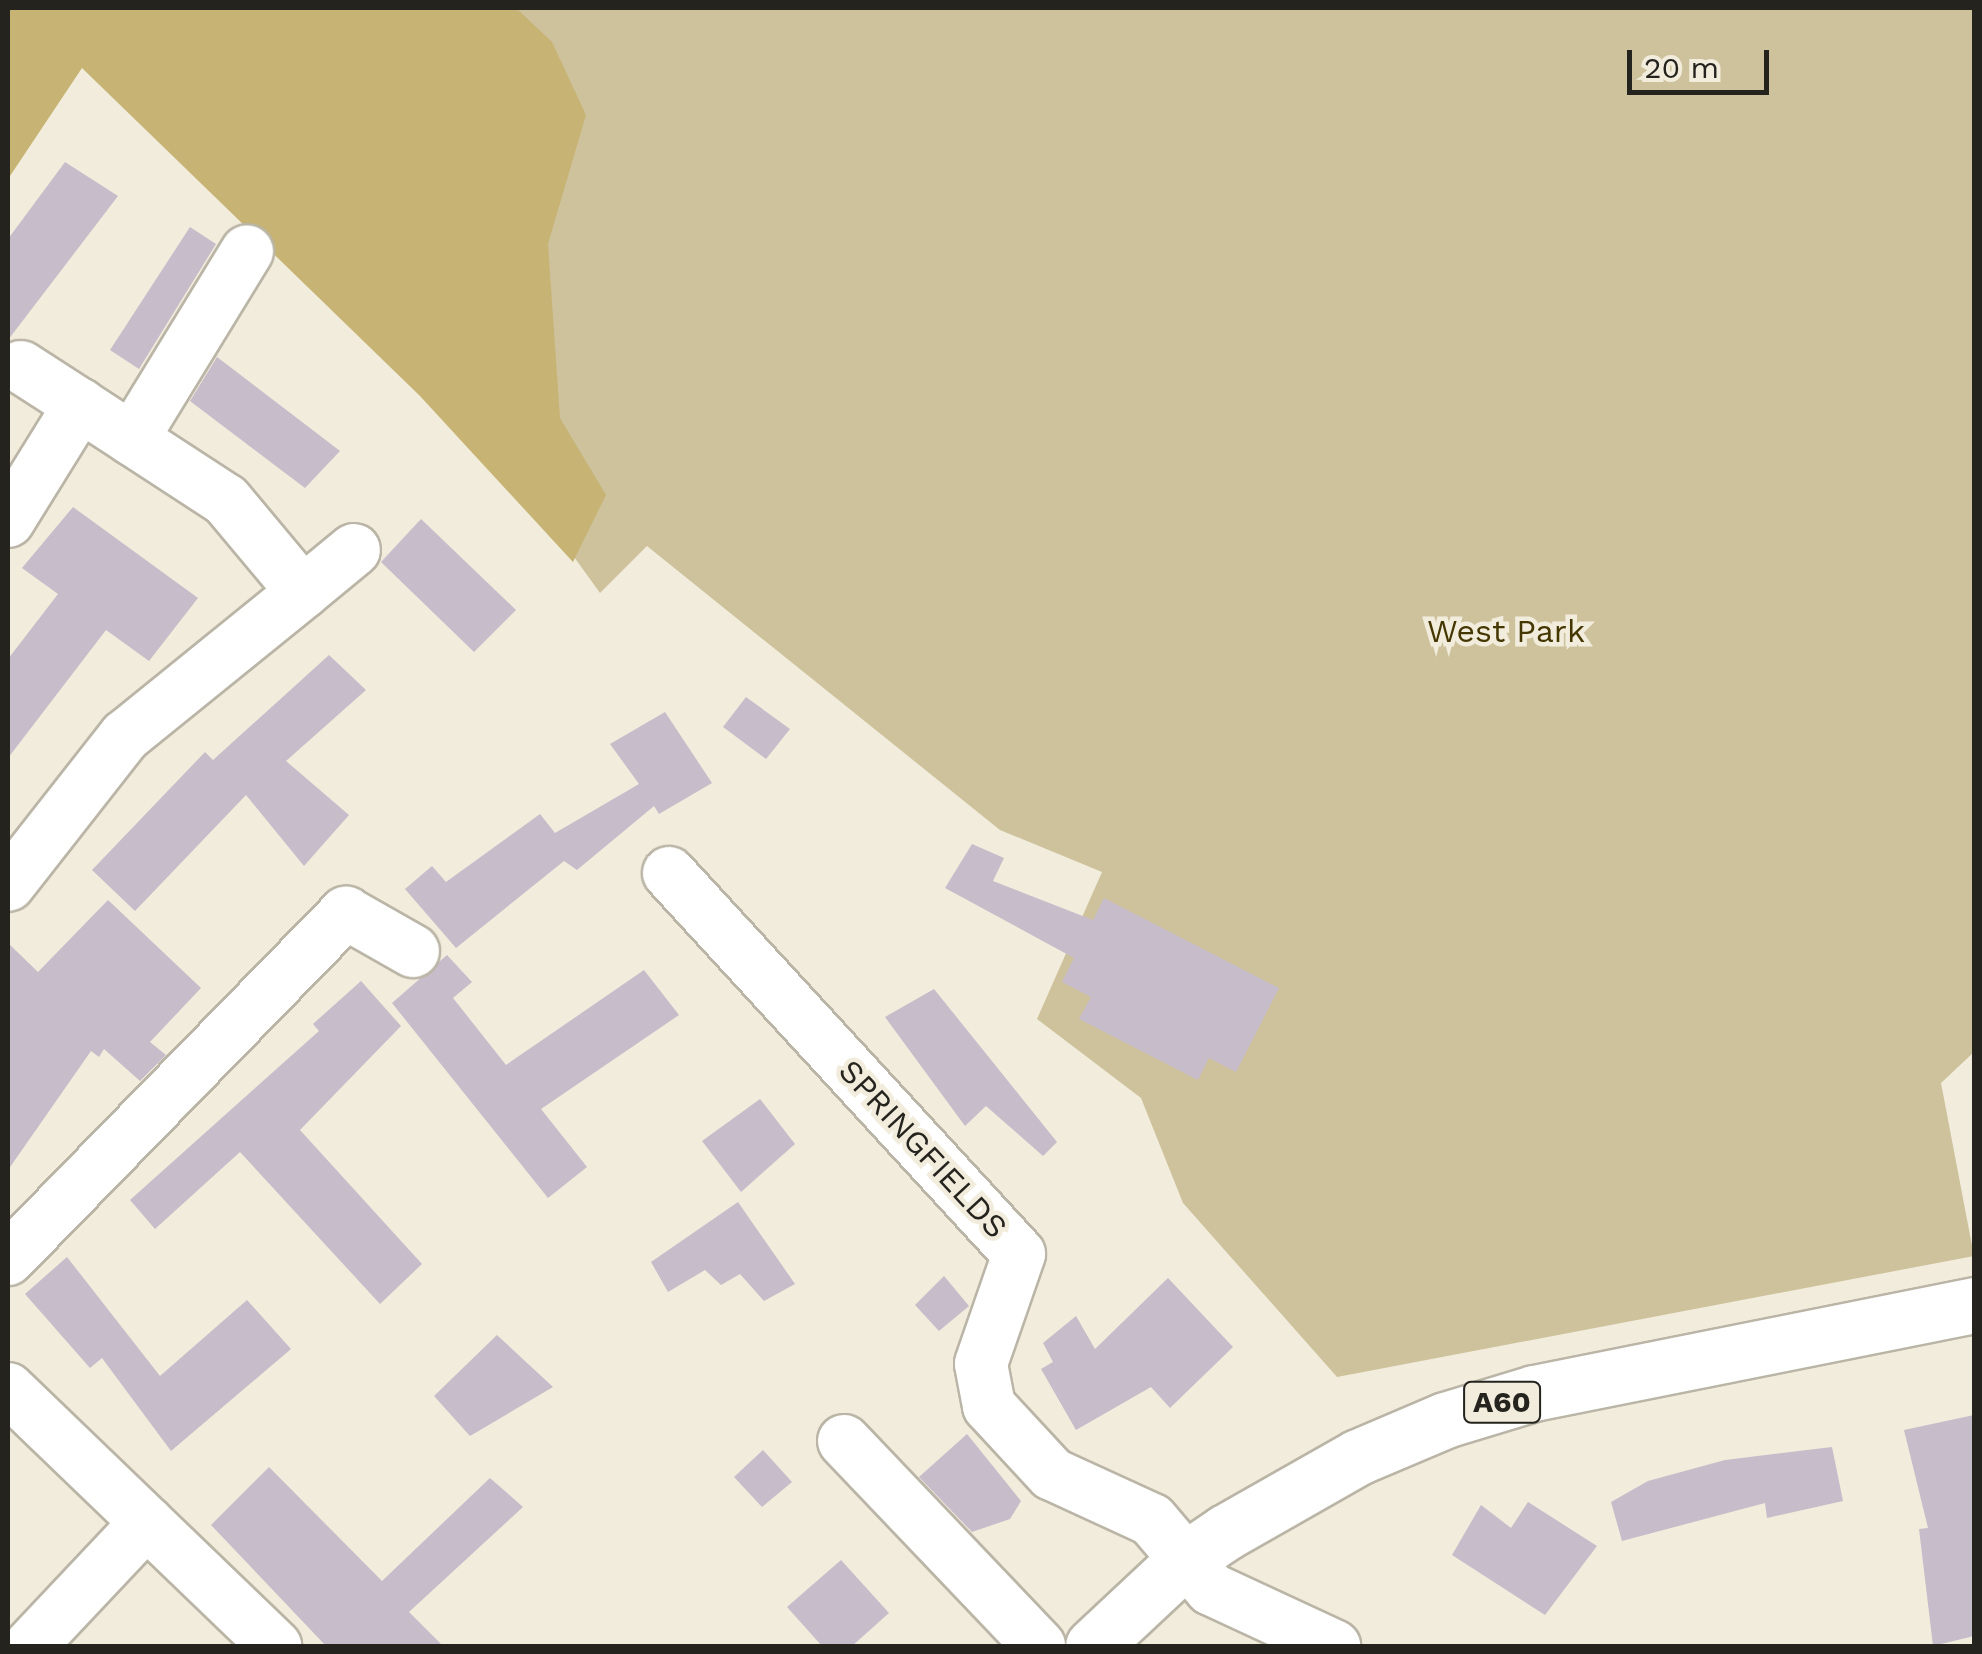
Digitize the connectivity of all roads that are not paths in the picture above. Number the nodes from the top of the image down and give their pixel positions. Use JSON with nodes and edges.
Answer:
{"nodes":[{"id":1,"x":247,"y":251,"type":"dead end"},
{"id":2,"x":21,"y":367,"type":"dead end"},
{"id":3,"x":80,"y":405,"type":"junction"},
{"id":4,"x":132,"y":438,"type":"junction"},
{"id":5,"x":8,"y":522,"type":"edge"},
{"id":6,"x":354,"y":550,"type":"dead end"},
{"id":7,"x":303,"y":592,"type":"junction"},
{"id":8,"x":669,"y":873,"type":"dead end"},
{"id":9,"x":8,"y":884,"type":"edge"},
{"id":10,"x":413,"y":951,"type":"dead end"},
{"id":11,"x":8,"y":1258,"type":"edge"},
{"id":12,"x":1974,"y":1305,"type":"edge"},
{"id":13,"x":8,"y":1388,"type":"edge"},
{"id":14,"x":844,"y":1441,"type":"dead end"},
{"id":15,"x":147,"y":1522,"type":"junction"},
{"id":16,"x":1186,"y":1559,"type":"junction"},
{"id":17,"x":30,"y":1646,"type":"edge"},
{"id":18,"x":275,"y":1646,"type":"edge"},
{"id":19,"x":1039,"y":1646,"type":"edge"},
{"id":20,"x":1092,"y":1646,"type":"edge"},
{"id":21,"x":1334,"y":1646,"type":"edge"}],
"edges":[{"from":1,"to":4,"type":"street"},
{"from":2,"to":3,"type":"street"},
{"from":3,"to":4,"type":"street"},
{"from":3,"to":5,"type":"street"},
{"from":4,"to":7,"type":"street"},
{"from":6,"to":7,"type":"street"},
{"from":7,"to":9,"type":"street"},
{"from":8,"to":16,"type":"street","name":"SPRINGFIELDS"},
{"from":10,"to":11,"type":"street"},
{"from":12,"to":16,"type":"main road","number":"A60"},
{"from":13,"to":15,"type":"street"},
{"from":14,"to":19,"type":"street"},
{"from":15,"to":17,"type":"street"},
{"from":15,"to":18,"type":"street"},
{"from":16,"to":20,"type":"main road","number":"A60"},
{"from":16,"to":21,"type":"street"}]}
